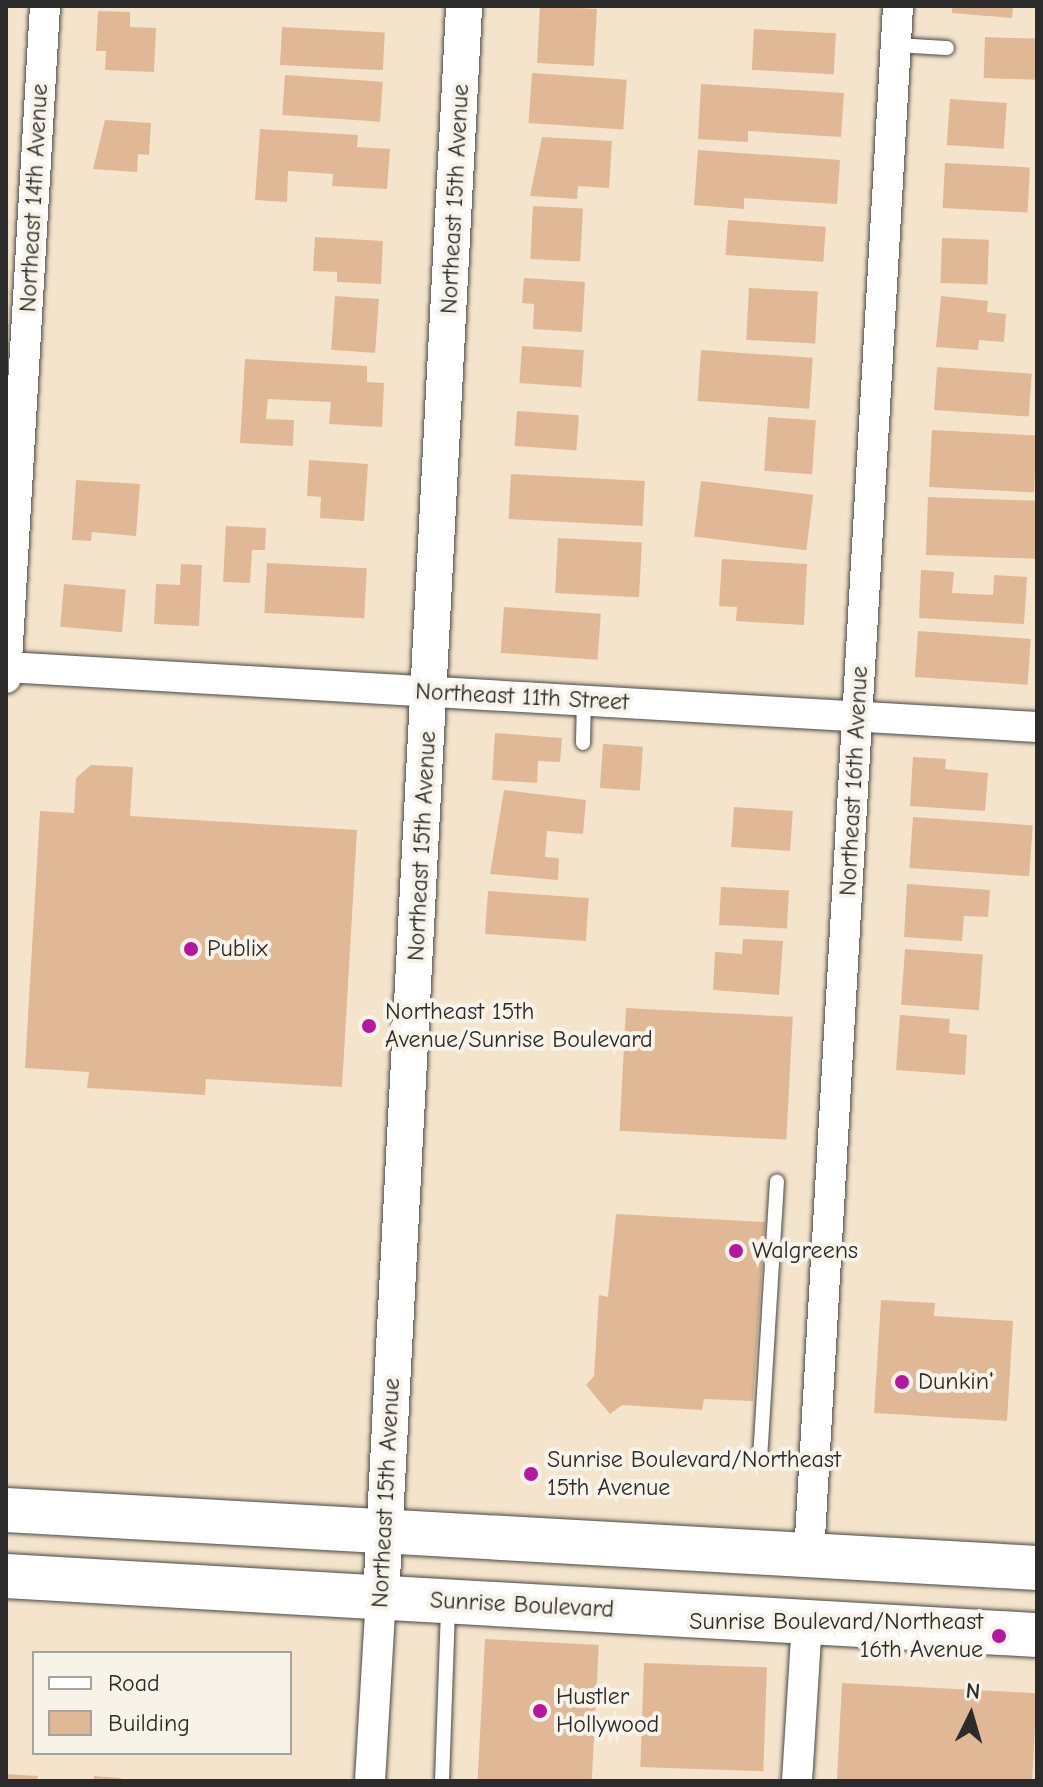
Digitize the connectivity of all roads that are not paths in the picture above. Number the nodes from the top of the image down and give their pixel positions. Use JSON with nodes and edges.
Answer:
{"nodes":[{"id":1,"x":45,"y":6,"type":"edge"},
{"id":2,"x":464,"y":6,"type":"edge"},
{"id":3,"x":898,"y":6,"type":"edge"},
{"id":4,"x":895,"y":45,"type":"junction"},
{"id":5,"x":947,"y":48,"type":"dead end"},
{"id":6,"x":6,"y":671,"type":"edge"},
{"id":7,"x":430,"y":692,"type":"junction"},
{"id":8,"x":584,"y":700,"type":"junction"},
{"id":9,"x":858,"y":717,"type":"junction"},
{"id":10,"x":1037,"y":727,"type":"edge"},
{"id":11,"x":583,"y":743,"type":"dead end"},
{"id":12,"x":777,"y":1182,"type":"dead end"},
{"id":13,"x":760,"y":1459,"type":"dead end"},
{"id":14,"x":6,"y":1510,"type":"edge"},
{"id":15,"x":384,"y":1531,"type":"junction"},
{"id":16,"x":809,"y":1555,"type":"junction"},
{"id":17,"x":1037,"y":1568,"type":"edge"},
{"id":18,"x":6,"y":1576,"type":"edge"},
{"id":19,"x":381,"y":1597,"type":"junction"},
{"id":20,"x":448,"y":1601,"type":"junction"},
{"id":21,"x":807,"y":1622,"type":"junction"},
{"id":22,"x":1037,"y":1635,"type":"edge"},
{"id":23,"x":370,"y":1781,"type":"edge"},
{"id":24,"x":442,"y":1781,"type":"edge"},
{"id":25,"x":797,"y":1781,"type":"edge"}],
"edges":[{"from":1,"to":6,"type":"street","name":"Northeast 14th Avenue"},
{"from":2,"to":7,"type":"street","name":"Northeast 15th Avenue"},
{"from":3,"to":4,"type":"street","name":"Northeast 16th Avenue"},
{"from":4,"to":5,"type":"lane"},
{"from":4,"to":9,"type":"street","name":"Northeast 16th Avenue"},
{"from":6,"to":7,"type":"street","name":"Northeast 11th Street"},
{"from":7,"to":8,"type":"street","name":"Northeast 11th Street"},
{"from":7,"to":15,"type":"street","name":"Northeast 15th Avenue"},
{"from":8,"to":9,"type":"street","name":"Northeast 11th Street"},
{"from":8,"to":11,"type":"lane"},
{"from":9,"to":10,"type":"street","name":"Northeast 11th Street"},
{"from":9,"to":16,"type":"street","name":"Northeast 16th Avenue"},
{"from":12,"to":13,"type":"lane"},
{"from":14,"to":15,"type":"main road"},
{"from":15,"to":16,"type":"main road"},
{"from":15,"to":19,"type":"street","name":"Northeast 15th Avenue"},
{"from":16,"to":17,"type":"main road"},
{"from":18,"to":19,"type":"main road","name":"Sunrise Boulevard"},
{"from":19,"to":20,"type":"main road","name":"Sunrise Boulevard"},
{"from":19,"to":23,"type":"street","name":"Northeast 15th Avenue"},
{"from":20,"to":21,"type":"main road","name":"Sunrise Boulevard"},
{"from":20,"to":24,"type":"lane"},
{"from":21,"to":22,"type":"main road","name":"Sunrise Boulevard"},
{"from":21,"to":25,"type":"street"}]}
